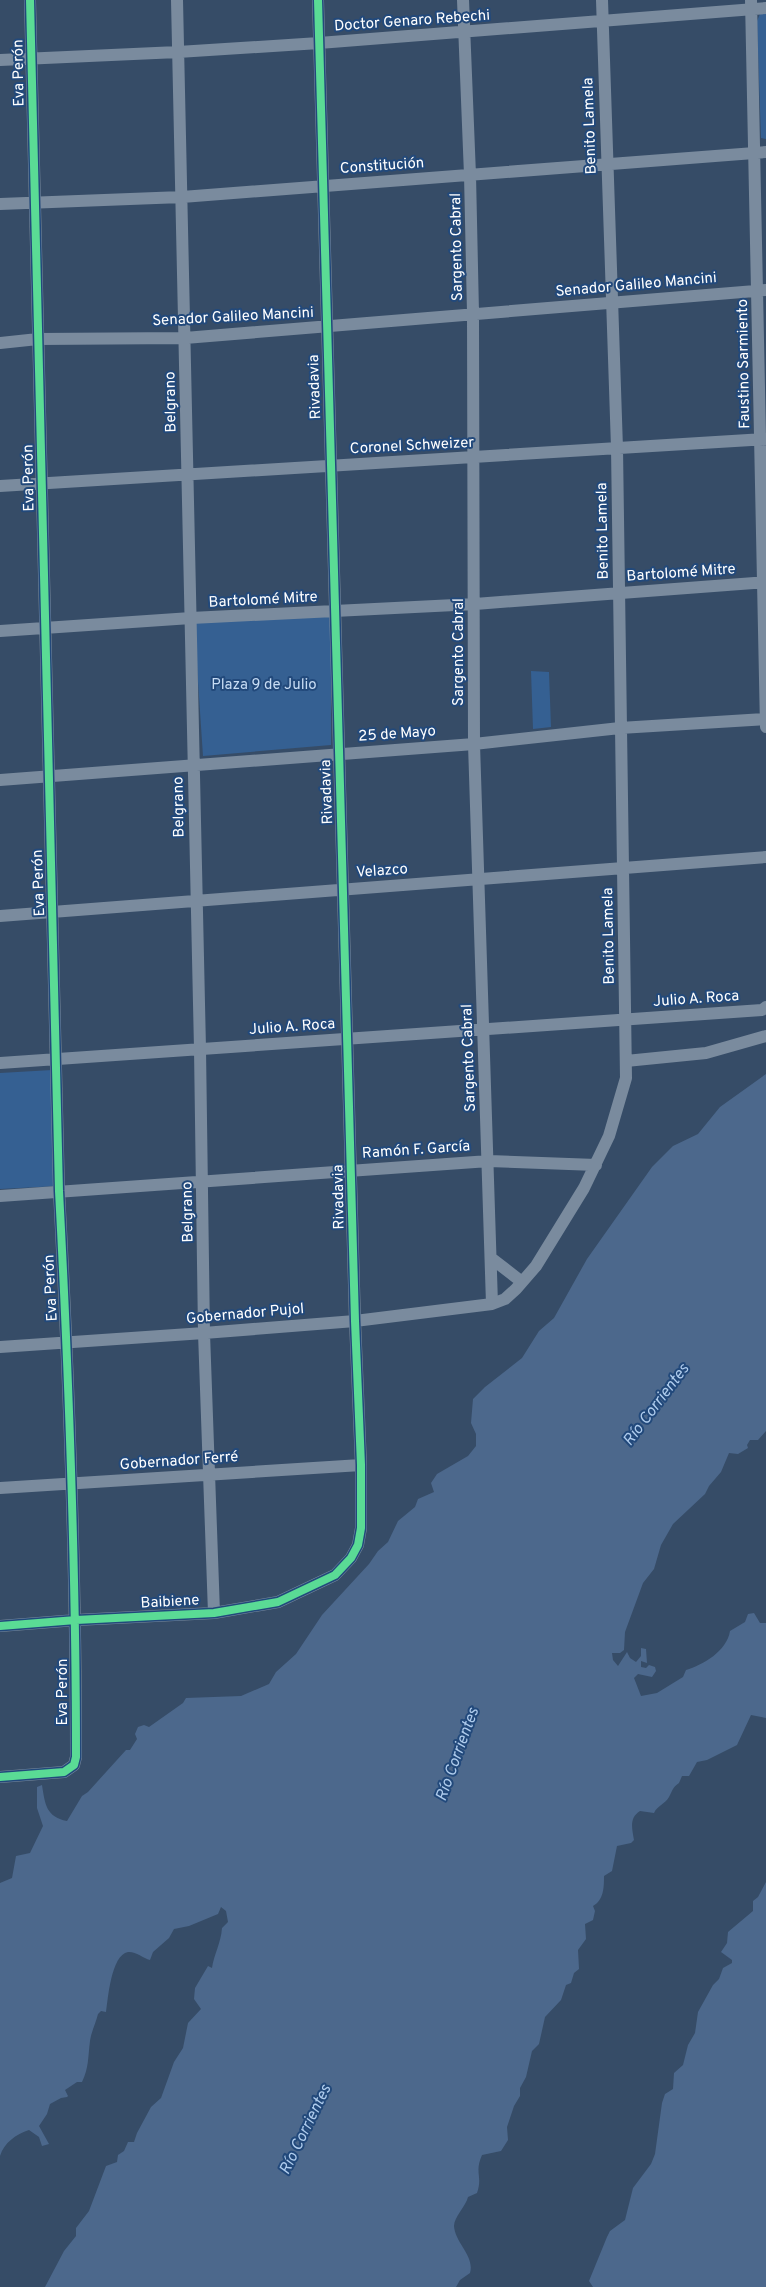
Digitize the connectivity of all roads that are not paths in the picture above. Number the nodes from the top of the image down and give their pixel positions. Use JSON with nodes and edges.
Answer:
{"nodes":[{"id":1,"x":30,"y":0,"type":"edge"},
{"id":2,"x":177,"y":0,"type":"edge"},
{"id":3,"x":318,"y":0,"type":"edge"},
{"id":4,"x":463,"y":0,"type":"edge"},
{"id":5,"x":602,"y":0,"type":"edge"},
{"id":6,"x":752,"y":4,"type":"edge"},
{"id":7,"x":766,"y":8,"type":"edge"},
{"id":8,"x":602,"y":20,"type":"junction"},
{"id":9,"x":464,"y":33,"type":"junction"},
{"id":10,"x":319,"y":43,"type":"junction"},
{"id":11,"x":178,"y":52,"type":"junction"},
{"id":12,"x":31,"y":59,"type":"junction"},
{"id":13,"x":0,"y":60,"type":"edge"},
{"id":14,"x":760,"y":152,"type":"edge"},
{"id":15,"x":607,"y":163,"type":"junction"},
{"id":16,"x":470,"y":175,"type":"junction"},
{"id":17,"x":323,"y":186,"type":"junction"},
{"id":18,"x":182,"y":197,"type":"junction"},
{"id":19,"x":35,"y":202,"type":"junction"},
{"id":20,"x":0,"y":204,"type":"edge"},
{"id":21,"x":762,"y":290,"type":"edge"},
{"id":22,"x":611,"y":302,"type":"junction"},
{"id":23,"x":473,"y":313,"type":"junction"},
{"id":24,"x":326,"y":327,"type":"junction"},
{"id":25,"x":185,"y":338,"type":"junction"},
{"id":26,"x":38,"y":339,"type":"junction"},
{"id":27,"x":0,"y":343,"type":"edge"},
{"id":28,"x":764,"y":440,"type":"edge"},
{"id":29,"x":617,"y":448,"type":"junction"},
{"id":30,"x":474,"y":457,"type":"junction"},
{"id":31,"x":330,"y":466,"type":"junction"},
{"id":32,"x":188,"y":474,"type":"junction"},
{"id":33,"x":42,"y":483,"type":"junction"},
{"id":34,"x":0,"y":486,"type":"edge"},
{"id":35,"x":765,"y":582,"type":"edge"},
{"id":36,"x":619,"y":593,"type":"junction"},
{"id":37,"x":475,"y":604,"type":"junction"},
{"id":38,"x":334,"y":612,"type":"junction"},
{"id":39,"x":191,"y":618,"type":"junction"},
{"id":40,"x":46,"y":628,"type":"junction"},
{"id":41,"x":0,"y":632,"type":"edge"},
{"id":42,"x":766,"y":719,"type":"edge"},
{"id":43,"x":766,"y":727,"type":"edge"},
{"id":44,"x":620,"y":728,"type":"junction"},
{"id":45,"x":474,"y":744,"type":"junction"},
{"id":46,"x":339,"y":754,"type":"junction"},
{"id":47,"x":194,"y":765,"type":"junction"},
{"id":48,"x":48,"y":778,"type":"junction"},
{"id":49,"x":0,"y":780,"type":"edge"},
{"id":50,"x":766,"y":857,"type":"edge"},
{"id":51,"x":623,"y":868,"type":"junction"},
{"id":52,"x":480,"y":879,"type":"junction"},
{"id":53,"x":343,"y":890,"type":"junction"},
{"id":54,"x":197,"y":901,"type":"junction"},
{"id":55,"x":53,"y":912,"type":"junction"},
{"id":56,"x":0,"y":916,"type":"edge"},
{"id":57,"x":766,"y":1007,"type":"edge"},
{"id":58,"x":626,"y":1019,"type":"junction"},
{"id":59,"x":483,"y":1028,"type":"junction"},
{"id":60,"x":766,"y":1036,"type":"edge"},
{"id":61,"x":348,"y":1038,"type":"junction"},
{"id":62,"x":200,"y":1049,"type":"junction"},
{"id":63,"x":56,"y":1059,"type":"junction"},
{"id":64,"x":626,"y":1062,"type":"junction"},
{"id":65,"x":0,"y":1063,"type":"edge"},
{"id":66,"x":489,"y":1161,"type":"junction"},
{"id":67,"x":596,"y":1165,"type":"junction"},
{"id":68,"x":352,"y":1170,"type":"junction"},
{"id":69,"x":203,"y":1181,"type":"junction"},
{"id":70,"x":59,"y":1191,"type":"junction"},
{"id":71,"x":0,"y":1196,"type":"edge"},
{"id":72,"x":491,"y":1258,"type":"junction"},
{"id":73,"x":522,"y":1282,"type":"junction"},
{"id":74,"x":492,"y":1304,"type":"junction"},
{"id":75,"x":354,"y":1321,"type":"junction"},
{"id":76,"x":204,"y":1334,"type":"junction"},
{"id":77,"x":67,"y":1342,"type":"junction"},
{"id":78,"x":0,"y":1347,"type":"edge"},
{"id":79,"x":361,"y":1465,"type":"junction"},
{"id":80,"x":210,"y":1475,"type":"junction"},
{"id":81,"x":71,"y":1484,"type":"junction"},
{"id":82,"x":0,"y":1488,"type":"edge"},
{"id":83,"x":335,"y":1575,"type":"joint"},
{"id":84,"x":214,"y":1613,"type":"junction"},
{"id":85,"x":76,"y":1620,"type":"junction"},
{"id":86,"x":0,"y":1626,"type":"edge"},
{"id":87,"x":0,"y":1776,"type":"edge"}],
"edges":[{"from":1,"to":12,"type":"street","name":"Eva Perón"},
{"from":2,"to":11,"type":"street","name":"Belgrano"},
{"from":3,"to":10,"type":"street","name":"Rivadavia"},
{"from":4,"to":9,"type":"street","name":"Sargento Cabral"},
{"from":5,"to":8,"type":"street","name":"Benito Lamela"},
{"from":6,"to":7,"type":"street","name":"Doctor Genaro Rebechi"},
{"from":6,"to":8,"type":"street","name":"Doctor Genaro Rebechi"},
{"from":6,"to":14,"type":"street","name":"Faustino Sarmiento"},
{"from":8,"to":9,"type":"street","name":"Doctor Genaro Rebechi"},
{"from":8,"to":15,"type":"street","name":"Benito Lamela"},
{"from":9,"to":10,"type":"street","name":"Doctor Genaro Rebechi"},
{"from":9,"to":16,"type":"street","name":"Sargento Cabral"},
{"from":10,"to":11,"type":"street","name":"Doctor Genaro Rebechi"},
{"from":10,"to":17,"type":"street","name":"Rivadavia"},
{"from":11,"to":12,"type":"street","name":"Doctor Genaro Rebechi"},
{"from":11,"to":18,"type":"street","name":"Belgrano"},
{"from":12,"to":13,"type":"street","name":"Doctor Genaro Rebechi"},
{"from":12,"to":19,"type":"street","name":"Eva Perón"},
{"from":14,"to":15,"type":"street","name":"Constitución"},
{"from":14,"to":21,"type":"street","name":"Faustino Sarmiento"},
{"from":15,"to":16,"type":"street","name":"Constitución"},
{"from":15,"to":22,"type":"street","name":"Benito Lamela"},
{"from":16,"to":17,"type":"street","name":"Constitución"},
{"from":16,"to":23,"type":"street","name":"Sargento Cabral"},
{"from":17,"to":18,"type":"street","name":"Constitución"},
{"from":17,"to":24,"type":"street","name":"Rivadavia"},
{"from":18,"to":19,"type":"street","name":"Constitución"},
{"from":18,"to":25,"type":"street","name":"Belgrano"},
{"from":19,"to":20,"type":"street","name":"Constitución"},
{"from":19,"to":26,"type":"street","name":"Eva Perón"},
{"from":21,"to":22,"type":"street","name":"Senador Galileo Mancini"},
{"from":21,"to":28,"type":"street","name":"Faustino Sarmiento"},
{"from":22,"to":23,"type":"street","name":"Senador Galileo Mancini"},
{"from":22,"to":29,"type":"street","name":"Benito Lamela"},
{"from":23,"to":24,"type":"street","name":"Senador Galileo Mancini"},
{"from":23,"to":30,"type":"street","name":"Sargento Cabral"},
{"from":24,"to":25,"type":"street","name":"Senador Galileo Mancini"},
{"from":24,"to":31,"type":"street","name":"Rivadavia"},
{"from":25,"to":26,"type":"street","name":"Senador Galileo Mancini"},
{"from":25,"to":32,"type":"street","name":"Belgrano"},
{"from":26,"to":27,"type":"street","name":"Senador Galileo Mancini"},
{"from":26,"to":33,"type":"street","name":"Eva Perón"},
{"from":28,"to":29,"type":"street","name":"Coronel Schweizer"},
{"from":28,"to":35,"type":"street","name":"Faustino Sarmiento"},
{"from":29,"to":30,"type":"street","name":"Coronel Schweizer"},
{"from":29,"to":36,"type":"street","name":"Benito Lamela"},
{"from":30,"to":31,"type":"street","name":"Coronel Schweizer"},
{"from":30,"to":37,"type":"street","name":"Sargento Cabral"},
{"from":31,"to":32,"type":"street","name":"Coronel Schweizer"},
{"from":31,"to":38,"type":"street","name":"Rivadavia"},
{"from":32,"to":33,"type":"street","name":"Coronel Schweizer"},
{"from":32,"to":39,"type":"street","name":"Belgrano"},
{"from":33,"to":34,"type":"street","name":"Coronel Schweizer"},
{"from":33,"to":40,"type":"street","name":"Eva Perón"},
{"from":35,"to":36,"type":"street","name":"Bartolomé Mitre"},
{"from":35,"to":42,"type":"street","name":"Faustino Sarmiento"},
{"from":36,"to":37,"type":"street","name":"Bartolomé Mitre"},
{"from":36,"to":44,"type":"street","name":"Benito Lamela"},
{"from":37,"to":38,"type":"street","name":"Bartolomé Mitre"},
{"from":37,"to":45,"type":"street","name":"Sargento Cabral"},
{"from":38,"to":39,"type":"street","name":"Bartolomé Mitre"},
{"from":38,"to":46,"type":"street","name":"Rivadavia"},
{"from":39,"to":40,"type":"street","name":"Bartolomé Mitre"},
{"from":39,"to":47,"type":"street","name":"Belgrano"},
{"from":40,"to":41,"type":"street","name":"Bartolomé Mitre"},
{"from":40,"to":48,"type":"street","name":"Eva Perón"},
{"from":42,"to":43,"type":"street","name":"Faustino Sarmiento"},
{"from":42,"to":44,"type":"street","name":"25 de Mayo"},
{"from":44,"to":45,"type":"street","name":"25 de Mayo"},
{"from":44,"to":51,"type":"street","name":"Benito Lamela"},
{"from":45,"to":46,"type":"street","name":"25 de Mayo"},
{"from":45,"to":52,"type":"street","name":"Sargento Cabral"},
{"from":46,"to":47,"type":"street","name":"25 de Mayo"},
{"from":46,"to":53,"type":"street","name":"Rivadavia"},
{"from":47,"to":48,"type":"street","name":"25 de Mayo"},
{"from":47,"to":54,"type":"street","name":"Belgrano"},
{"from":48,"to":49,"type":"street","name":"25 de Mayo"},
{"from":48,"to":55,"type":"street","name":"Eva Perón"},
{"from":50,"to":51,"type":"street","name":"Velazco"},
{"from":51,"to":52,"type":"street","name":"Velazco"},
{"from":51,"to":58,"type":"street","name":"Benito Lamela"},
{"from":52,"to":53,"type":"street","name":"Velazco"},
{"from":52,"to":59,"type":"street","name":"Sargento Cabral"},
{"from":53,"to":54,"type":"street","name":"Velazco"},
{"from":53,"to":61,"type":"street","name":"Rivadavia"},
{"from":54,"to":55,"type":"street","name":"Velazco"},
{"from":54,"to":62,"type":"street","name":"Belgrano"},
{"from":55,"to":56,"type":"street","name":"Velazco"},
{"from":55,"to":63,"type":"street","name":"Eva Perón"},
{"from":57,"to":58,"type":"street","name":"Julio A. Roca"},
{"from":58,"to":59,"type":"street","name":"Julio A. Roca"},
{"from":58,"to":64,"type":"street","name":"Benito Lamela"},
{"from":59,"to":61,"type":"street","name":"Julio A. Roca"},
{"from":59,"to":66,"type":"street","name":"Sargento Cabral"},
{"from":60,"to":64,"type":"street"},
{"from":61,"to":62,"type":"street","name":"Julio A. Roca"},
{"from":61,"to":68,"type":"street","name":"Rivadavia"},
{"from":62,"to":63,"type":"street","name":"Julio A. Roca"},
{"from":62,"to":69,"type":"street","name":"Belgrano"},
{"from":63,"to":65,"type":"street","name":"Julio A. Roca"},
{"from":63,"to":70,"type":"street","name":"Eva Perón"},
{"from":64,"to":67,"type":"street","name":"Benito Lamela"},
{"from":66,"to":67,"type":"street","name":"Ramón F. García"},
{"from":66,"to":68,"type":"street","name":"Ramón F. García"},
{"from":66,"to":72,"type":"street","name":"Sargento Cabral"},
{"from":67,"to":73,"type":"street","name":"Benito Lamela"},
{"from":68,"to":69,"type":"street","name":"Ramón F. García"},
{"from":68,"to":75,"type":"street","name":"Rivadavia"},
{"from":69,"to":70,"type":"street","name":"Ramón F. García"},
{"from":69,"to":76,"type":"street","name":"Belgrano"},
{"from":70,"to":71,"type":"street","name":"Ramón F. García"},
{"from":70,"to":77,"type":"street","name":"Eva Perón"},
{"from":72,"to":73,"type":"street"},
{"from":72,"to":74,"type":"street","name":"Sargento Cabral"},
{"from":73,"to":74,"type":"street","name":"Benito Lamela"},
{"from":74,"to":75,"type":"street","name":"Gobernador Pujol"},
{"from":75,"to":76,"type":"street","name":"Gobernador Pujol"},
{"from":75,"to":79,"type":"street","name":"Rivadavia"},
{"from":76,"to":77,"type":"street","name":"Gobernador Pujol"},
{"from":76,"to":80,"type":"street","name":"Belgrano"},
{"from":77,"to":78,"type":"street","name":"Gobernador Pujol"},
{"from":77,"to":81,"type":"street","name":"Eva Perón"},
{"from":79,"to":80,"type":"street","name":"Gobernador Ferré"},
{"from":79,"to":83,"type":"street","name":"Rivadavia"},
{"from":80,"to":81,"type":"street","name":"Gobernador Ferré"},
{"from":80,"to":84,"type":"street","name":"Belgrano"},
{"from":81,"to":82,"type":"street","name":"Gobernador Ferré"},
{"from":81,"to":85,"type":"street","name":"Eva Perón"},
{"from":83,"to":84,"type":"street","name":"Baibiene"},
{"from":84,"to":85,"type":"street","name":"Baibiene"},
{"from":85,"to":86,"type":"street","name":"Baibiene"},
{"from":85,"to":87,"type":"street","name":"Eva Perón"}]}
